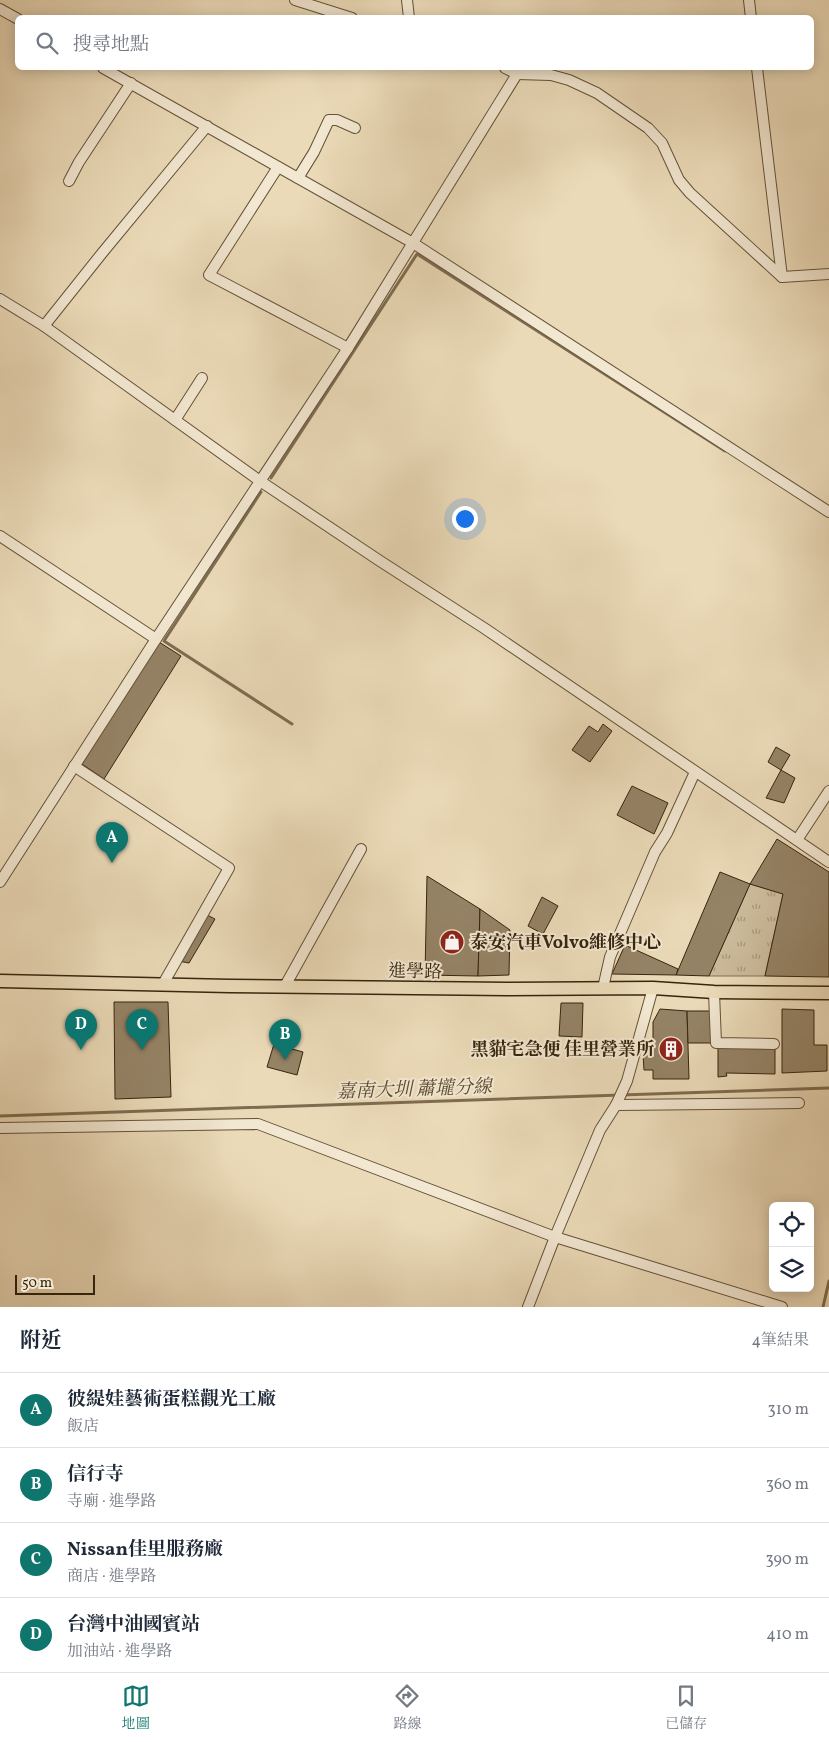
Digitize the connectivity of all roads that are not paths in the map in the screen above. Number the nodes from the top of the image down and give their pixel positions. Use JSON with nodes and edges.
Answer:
{"nodes":[{"id":1,"x":296,"y":0,"type":"edge"},
{"id":2,"x":407,"y":0,"type":"edge"},
{"id":3,"x":749,"y":0,"type":"edge"},
{"id":4,"x":0,"y":9,"type":"edge"},
{"id":5,"x":343,"y":15,"type":"edge"},
{"id":6,"x":409,"y":15,"type":"edge"},
{"id":7,"x":751,"y":15,"type":"edge"},
{"id":8,"x":15,"y":17,"type":"edge"},
{"id":9,"x":106,"y":70,"type":"edge"},
{"id":10,"x":509,"y":70,"type":"edge"},
{"id":11,"x":757,"y":70,"type":"edge"},
{"id":12,"x":517,"y":74,"type":"junction"},
{"id":13,"x":131,"y":84,"type":"junction"},
{"id":14,"x":207,"y":126,"type":"junction"},
{"id":15,"x":355,"y":128,"type":"dead end"},
{"id":16,"x":278,"y":167,"type":"junction"},
{"id":17,"x":298,"y":178,"type":"junction"},
{"id":18,"x":69,"y":181,"type":"dead end"},
{"id":19,"x":413,"y":243,"type":"junction"},
{"id":20,"x":829,"y":274,"type":"edge"},
{"id":21,"x":782,"y":277,"type":"junction"},
{"id":22,"x":0,"y":299,"type":"edge"},
{"id":23,"x":44,"y":326,"type":"junction"},
{"id":24,"x":348,"y":348,"type":"junction"},
{"id":25,"x":202,"y":378,"type":"dead end"},
{"id":26,"x":176,"y":420,"type":"junction"},
{"id":27,"x":260,"y":481,"type":"junction"},
{"id":28,"x":829,"y":512,"type":"edge"},
{"id":29,"x":0,"y":536,"type":"edge"},
{"id":30,"x":156,"y":639,"type":"junction"},
{"id":31,"x":74,"y":766,"type":"junction"},
{"id":32,"x":695,"y":772,"type":"junction"},
{"id":33,"x":829,"y":791,"type":"edge"},
{"id":34,"x":797,"y":840,"type":"junction"},
{"id":35,"x":361,"y":848,"type":"dead end"},
{"id":36,"x":829,"y":862,"type":"edge"},
{"id":37,"x":0,"y":882,"type":"edge"},
{"id":38,"x":0,"y":981,"type":"edge"},
{"id":39,"x":162,"y":984,"type":"junction"},
{"id":40,"x":285,"y":986,"type":"junction"},
{"id":41,"x":604,"y":988,"type":"junction"},
{"id":42,"x":652,"y":988,"type":"junction"},
{"id":43,"x":714,"y":992,"type":"junction"},
{"id":44,"x":829,"y":993,"type":"edge"},
{"id":45,"x":774,"y":1044,"type":"dead end"},
{"id":46,"x":799,"y":1103,"type":"dead end"},
{"id":47,"x":616,"y":1105,"type":"junction"},
{"id":48,"x":0,"y":1128,"type":"edge"},
{"id":49,"x":555,"y":1237,"type":"junction"},
{"id":50,"x":528,"y":1307,"type":"edge"},
{"id":51,"x":782,"y":1307,"type":"edge"}],
"edges":[{"from":1,"to":5,"type":"lane"},
{"from":2,"to":6,"type":"lane"},
{"from":3,"to":7,"type":"lane"},
{"from":4,"to":8,"type":"lane"},
{"from":9,"to":13,"type":"lane"},
{"from":10,"to":12,"type":"lane"},
{"from":11,"to":21,"type":"lane"},
{"from":12,"to":19,"type":"lane"},
{"from":12,"to":21,"type":"lane"},
{"from":13,"to":14,"type":"lane"},
{"from":13,"to":18,"type":"lane"},
{"from":14,"to":16,"type":"lane"},
{"from":14,"to":23,"type":"lane"},
{"from":15,"to":17,"type":"lane"},
{"from":16,"to":17,"type":"lane"},
{"from":16,"to":24,"type":"lane"},
{"from":17,"to":19,"type":"lane"},
{"from":19,"to":24,"type":"lane"},
{"from":19,"to":28,"type":"lane"},
{"from":20,"to":21,"type":"lane"},
{"from":22,"to":23,"type":"lane"},
{"from":23,"to":26,"type":"lane"},
{"from":24,"to":27,"type":"lane"},
{"from":25,"to":26,"type":"lane"},
{"from":26,"to":27,"type":"lane"},
{"from":27,"to":30,"type":"lane"},
{"from":27,"to":32,"type":"lane"},
{"from":29,"to":30,"type":"lane"},
{"from":30,"to":31,"type":"lane"},
{"from":31,"to":37,"type":"lane"},
{"from":31,"to":39,"type":"lane"},
{"from":32,"to":34,"type":"lane"},
{"from":32,"to":41,"type":"lane"},
{"from":33,"to":34,"type":"lane"},
{"from":34,"to":36,"type":"lane"},
{"from":35,"to":40,"type":"lane"},
{"from":38,"to":39,"type":"main road","name":"進學路"},
{"from":39,"to":40,"type":"main road","name":"進學路"},
{"from":40,"to":41,"type":"main road","name":"進學路"},
{"from":41,"to":42,"type":"main road","name":"進學路"},
{"from":42,"to":43,"type":"main road","name":"進學路"},
{"from":42,"to":47,"type":"lane"},
{"from":43,"to":44,"type":"main road","name":"進學路"},
{"from":43,"to":45,"type":"lane"},
{"from":46,"to":47,"type":"lane"},
{"from":47,"to":49,"type":"lane"},
{"from":48,"to":49,"type":"lane"},
{"from":49,"to":50,"type":"lane"},
{"from":49,"to":51,"type":"lane"}]}
